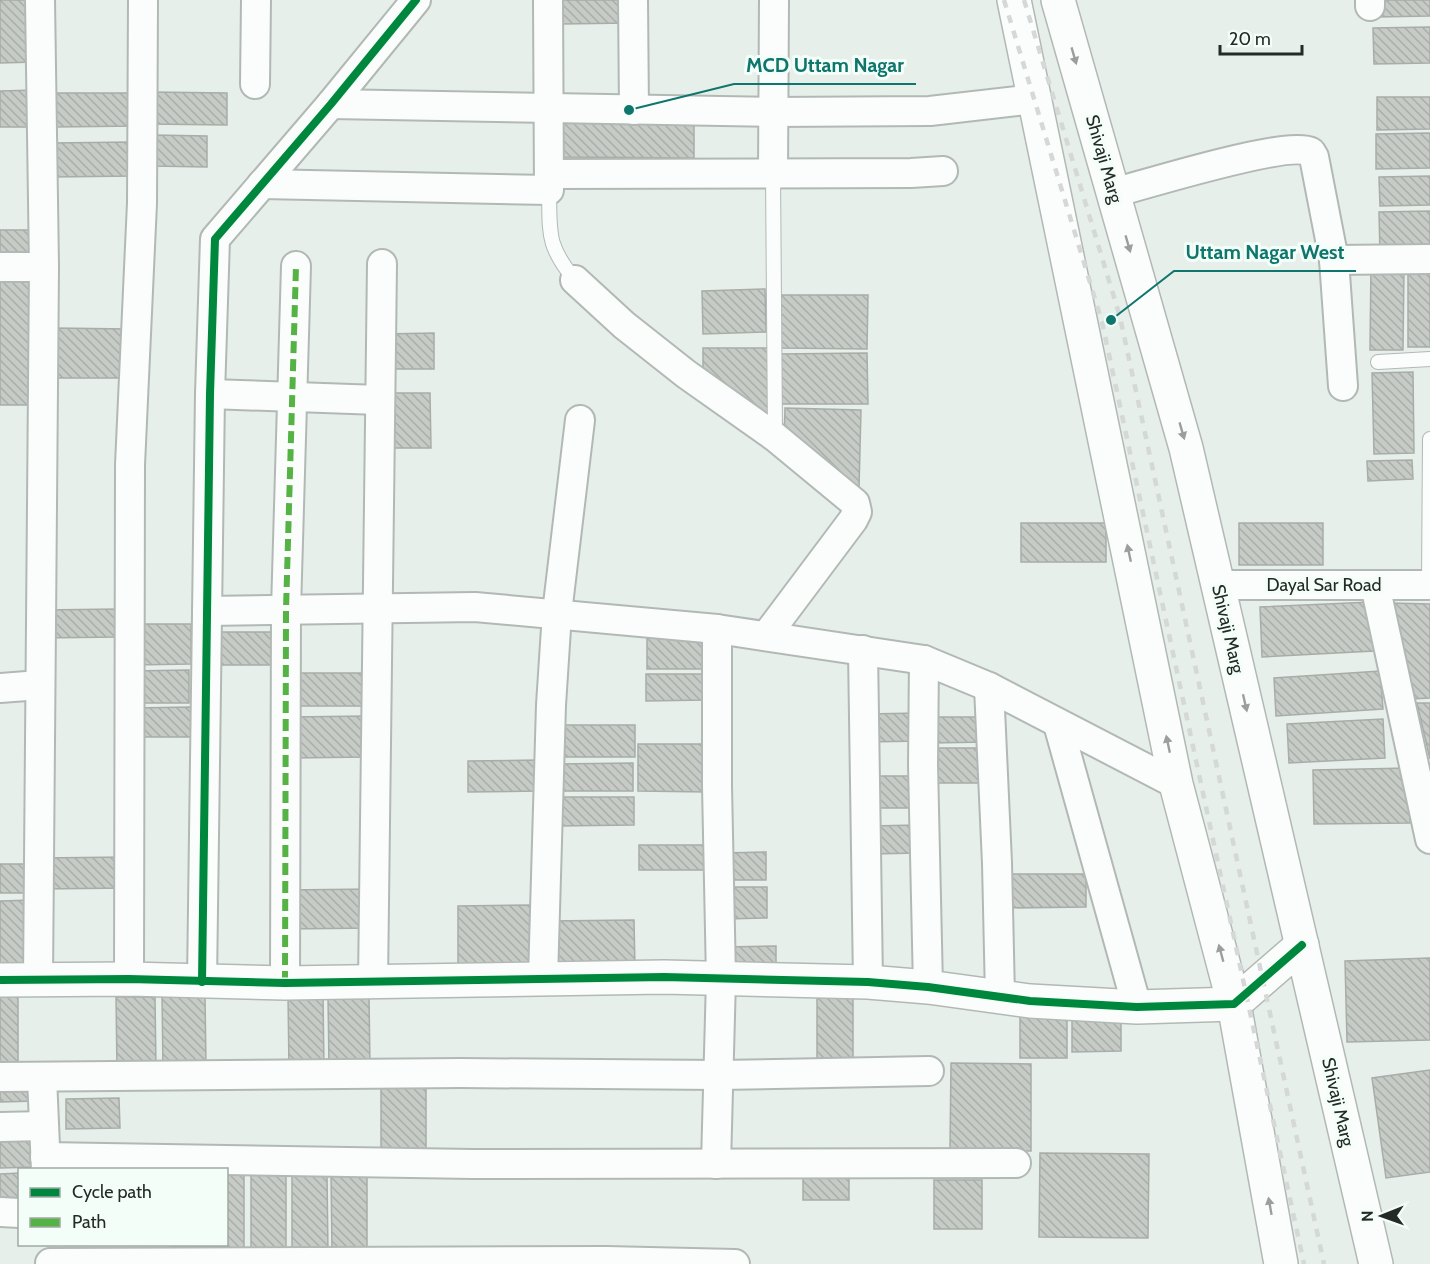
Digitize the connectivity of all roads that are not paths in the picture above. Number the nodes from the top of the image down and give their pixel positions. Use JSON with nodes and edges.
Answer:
{"nodes":[{"id":1,"x":40,"y":0,"type":"edge"},
{"id":2,"x":143,"y":0,"type":"edge"},
{"id":3,"x":256,"y":0,"type":"edge"},
{"id":4,"x":416,"y":0,"type":"edge"},
{"id":5,"x":548,"y":0,"type":"edge"},
{"id":6,"x":633,"y":0,"type":"edge"},
{"id":7,"x":774,"y":0,"type":"edge"},
{"id":8,"x":1014,"y":0,"type":"edge"},
{"id":9,"x":1058,"y":0,"type":"edge"},
{"id":10,"x":255,"y":84,"type":"dead end"},
{"id":11,"x":1035,"y":99,"type":"junction"},
{"id":12,"x":331,"y":104,"type":"junction"},
{"id":13,"x":548,"y":109,"type":"junction"},
{"id":14,"x":634,"y":110,"type":"junction"},
{"id":15,"x":774,"y":112,"type":"junction"},
{"id":16,"x":943,"y":171,"type":"dead end"},
{"id":17,"x":773,"y":173,"type":"junction"},
{"id":18,"x":549,"y":182,"type":"junction"},
{"id":19,"x":262,"y":184,"type":"junction"},
{"id":20,"x":1113,"y":193,"type":"junction"},
{"id":21,"x":1430,"y":259,"type":"edge"},
{"id":22,"x":1334,"y":260,"type":"junction"},
{"id":23,"x":382,"y":264,"type":"dead end"},
{"id":24,"x":296,"y":266,"type":"dead end"},
{"id":25,"x":0,"y":267,"type":"edge"},
{"id":26,"x":44,"y":267,"type":"junction"},
{"id":27,"x":575,"y":280,"type":"joint"},
{"id":28,"x":1430,"y":359,"type":"edge"},
{"id":29,"x":1378,"y":362,"type":"dead end"},
{"id":30,"x":1343,"y":386,"type":"dead end"},
{"id":31,"x":210,"y":394,"type":"junction"},
{"id":32,"x":292,"y":398,"type":"junction"},
{"id":33,"x":379,"y":400,"type":"junction"},
{"id":34,"x":580,"y":420,"type":"dead end"},
{"id":35,"x":775,"y":438,"type":"junction"},
{"id":36,"x":1430,"y":439,"type":"edge"},
{"id":37,"x":1218,"y":585,"type":"junction"},
{"id":38,"x":1375,"y":585,"type":"junction"},
{"id":39,"x":1429,"y":585,"type":"edge"},
{"id":40,"x":376,"y":607,"type":"junction"},
{"id":41,"x":286,"y":610,"type":"junction"},
{"id":42,"x":207,"y":611,"type":"junction"},
{"id":43,"x":557,"y":614,"type":"junction"},
{"id":44,"x":717,"y":629,"type":"junction"},
{"id":45,"x":766,"y":636,"type":"junction"},
{"id":46,"x":862,"y":650,"type":"junction"},
{"id":47,"x":924,"y":660,"type":"junction"},
{"id":48,"x":40,"y":685,"type":"junction"},
{"id":49,"x":989,"y":687,"type":"junction"},
{"id":50,"x":0,"y":688,"type":"edge"},
{"id":51,"x":1058,"y":724,"type":"junction"},
{"id":52,"x":1176,"y":784,"type":"junction"},
{"id":53,"x":1425,"y":797,"type":"edge"},
{"id":54,"x":1430,"y":839,"type":"edge"},
{"id":55,"x":1302,"y":945,"type":"junction"},
{"id":56,"x":129,"y":979,"type":"junction"},
{"id":57,"x":543,"y":979,"type":"junction"},
{"id":58,"x":721,"y":979,"type":"junction"},
{"id":59,"x":0,"y":980,"type":"edge"},
{"id":60,"x":38,"y":980,"type":"junction"},
{"id":61,"x":202,"y":982,"type":"junction"},
{"id":62,"x":868,"y":982,"type":"junction"},
{"id":63,"x":285,"y":983,"type":"junction"},
{"id":64,"x":373,"y":983,"type":"junction"},
{"id":65,"x":927,"y":987,"type":"junction"},
{"id":66,"x":1000,"y":998,"type":"junction"},
{"id":67,"x":1234,"y":1004,"type":"junction"},
{"id":68,"x":1137,"y":1008,"type":"junction"},
{"id":69,"x":928,"y":1071,"type":"dead end"},
{"id":70,"x":719,"y":1075,"type":"junction"},
{"id":71,"x":0,"y":1077,"type":"edge"},
{"id":72,"x":42,"y":1077,"type":"junction"},
{"id":73,"x":44,"y":1126,"type":"junction"},
{"id":74,"x":0,"y":1127,"type":"edge"},
{"id":75,"x":46,"y":1163,"type":"edge"},
{"id":76,"x":1016,"y":1163,"type":"dead end"},
{"id":77,"x":716,"y":1164,"type":"junction"},
{"id":78,"x":0,"y":1212,"type":"edge"},
{"id":79,"x":18,"y":1213,"type":"edge"},
{"id":80,"x":50,"y":1257,"type":"edge"},
{"id":81,"x":735,"y":1264,"type":"edge"},
{"id":82,"x":1281,"y":1264,"type":"edge"},
{"id":83,"x":1376,"y":1264,"type":"edge"}],
"edges":[{"from":1,"to":26,"type":"street"},
{"from":2,"to":56,"type":"street"},
{"from":3,"to":10,"type":"street"},
{"from":4,"to":12,"type":"street"},
{"from":5,"to":13,"type":"street"},
{"from":6,"to":14,"type":"street"},
{"from":7,"to":15,"type":"street"},
{"from":8,"to":11,"type":"main road"},
{"from":9,"to":20,"type":"main road","name":"Shivaji Marg","one_way":true},
{"from":11,"to":15,"type":"street"},
{"from":52,"to":11,"type":"main road","one_way":true},
{"from":12,"to":13,"type":"street"},
{"from":12,"to":19,"type":"street"},
{"from":13,"to":14,"type":"street"},
{"from":13,"to":18,"type":"street"},
{"from":14,"to":15,"type":"street"},
{"from":15,"to":17,"type":"street"},
{"from":16,"to":17,"type":"street"},
{"from":17,"to":18,"type":"street"},
{"from":17,"to":35,"type":"lane"},
{"from":18,"to":19,"type":"street"},
{"from":18,"to":27,"type":"lane"},
{"from":19,"to":31,"type":"street"},
{"from":20,"to":22,"type":"street"},
{"from":20,"to":37,"type":"main road","name":"Shivaji Marg","one_way":true},
{"from":21,"to":22,"type":"street"},
{"from":22,"to":30,"type":"street"},
{"from":23,"to":33,"type":"street"},
{"from":24,"to":32,"type":"street"},
{"from":25,"to":26,"type":"street"},
{"from":26,"to":48,"type":"street"},
{"from":27,"to":35,"type":"street"},
{"from":28,"to":29,"type":"lane"},
{"from":31,"to":32,"type":"street"},
{"from":31,"to":42,"type":"street"},
{"from":32,"to":33,"type":"street"},
{"from":32,"to":41,"type":"street"},
{"from":33,"to":40,"type":"street"},
{"from":34,"to":43,"type":"street"},
{"from":35,"to":45,"type":"street"},
{"from":36,"to":39,"type":"lane"},
{"from":37,"to":38,"type":"street","name":"Dayal Sar Road"},
{"from":37,"to":55,"type":"main road","name":"Shivaji Marg","one_way":true},
{"from":38,"to":39,"type":"street","name":"Dayal Sar Road"},
{"from":38,"to":53,"type":"street"},
{"from":40,"to":41,"type":"street"},
{"from":40,"to":43,"type":"street"},
{"from":40,"to":64,"type":"street"},
{"from":41,"to":42,"type":"street"},
{"from":41,"to":63,"type":"street"},
{"from":42,"to":61,"type":"street"},
{"from":43,"to":44,"type":"street"},
{"from":43,"to":57,"type":"street"},
{"from":44,"to":45,"type":"street"},
{"from":44,"to":58,"type":"street"},
{"from":45,"to":46,"type":"street"},
{"from":46,"to":47,"type":"street"},
{"from":46,"to":62,"type":"street"},
{"from":47,"to":49,"type":"street"},
{"from":47,"to":65,"type":"street"},
{"from":48,"to":50,"type":"street"},
{"from":48,"to":60,"type":"street"},
{"from":49,"to":51,"type":"street"},
{"from":49,"to":66,"type":"street"},
{"from":51,"to":52,"type":"street"},
{"from":51,"to":68,"type":"street"},
{"from":67,"to":52,"type":"main road","one_way":true},
{"from":53,"to":54,"type":"street"},
{"from":55,"to":67,"type":"main road"},
{"from":55,"to":83,"type":"main road","name":"Shivaji Marg"},
{"from":56,"to":60,"type":"main road"},
{"from":56,"to":61,"type":"main road"},
{"from":57,"to":58,"type":"main road"},
{"from":57,"to":64,"type":"main road"},
{"from":58,"to":62,"type":"main road"},
{"from":58,"to":70,"type":"street"},
{"from":59,"to":60,"type":"main road"},
{"from":61,"to":63,"type":"main road"},
{"from":62,"to":65,"type":"main road"},
{"from":63,"to":64,"type":"main road"},
{"from":65,"to":66,"type":"main road"},
{"from":66,"to":68,"type":"main road"},
{"from":67,"to":68,"type":"main road"},
{"from":82,"to":67,"type":"main road","one_way":true},
{"from":69,"to":70,"type":"street"},
{"from":70,"to":72,"type":"street"},
{"from":70,"to":77,"type":"street"},
{"from":71,"to":72,"type":"street"},
{"from":72,"to":73,"type":"street"},
{"from":73,"to":74,"type":"street"},
{"from":73,"to":75,"type":"street"},
{"from":75,"to":77,"type":"street"},
{"from":76,"to":77,"type":"street"},
{"from":78,"to":79,"type":"street"},
{"from":80,"to":81,"type":"street"}]}
